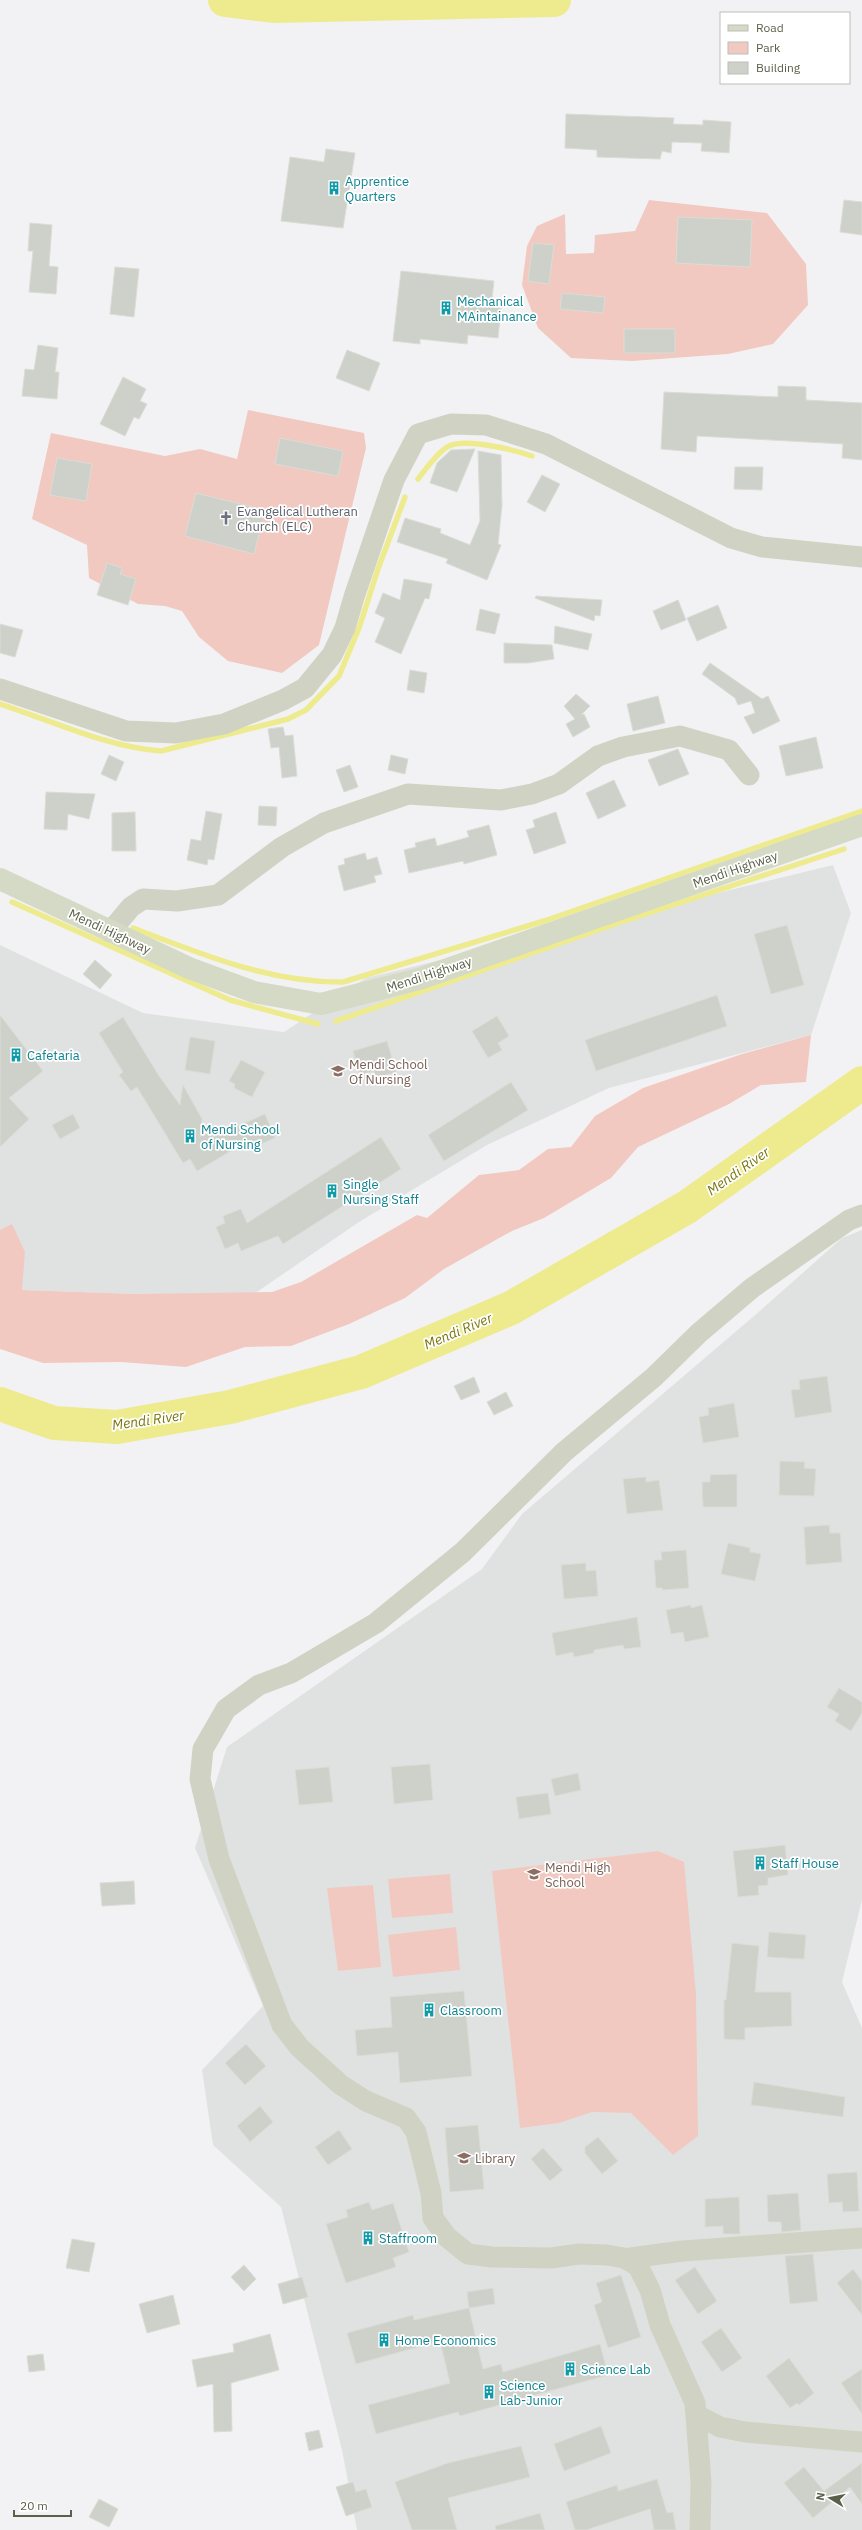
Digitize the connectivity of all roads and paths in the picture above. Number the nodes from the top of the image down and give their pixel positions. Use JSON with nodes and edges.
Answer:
{"nodes":[{"id":1,"x":862,"y":557,"type":"edge"},
{"id":2,"x":0,"y":689,"type":"edge"},
{"id":3,"x":749,"y":775,"type":"dead end"},
{"id":4,"x":862,"y":825,"type":"edge"},
{"id":5,"x":0,"y":879,"type":"edge"},
{"id":6,"x":110,"y":932,"type":"junction"},
{"id":7,"x":862,"y":1214,"type":"edge"},
{"id":8,"x":862,"y":2238,"type":"edge"},
{"id":9,"x":630,"y":2261,"type":"junction"},
{"id":10,"x":696,"y":2415,"type":"junction"},
{"id":11,"x":862,"y":2442,"type":"edge"},
{"id":12,"x":700,"y":2530,"type":"edge"}],
"edges":[{"from":1,"to":2,"type":"street"},
{"from":3,"to":6,"type":"street"},
{"from":4,"to":6,"type":"main road","name":"Mendi Highway"},
{"from":5,"to":6,"type":"main road","name":"Mendi Highway"},
{"from":7,"to":9,"type":"street"},
{"from":8,"to":9,"type":"street"},
{"from":9,"to":10,"type":"street"},
{"from":10,"to":11,"type":"street"},
{"from":10,"to":12,"type":"street"}]}
